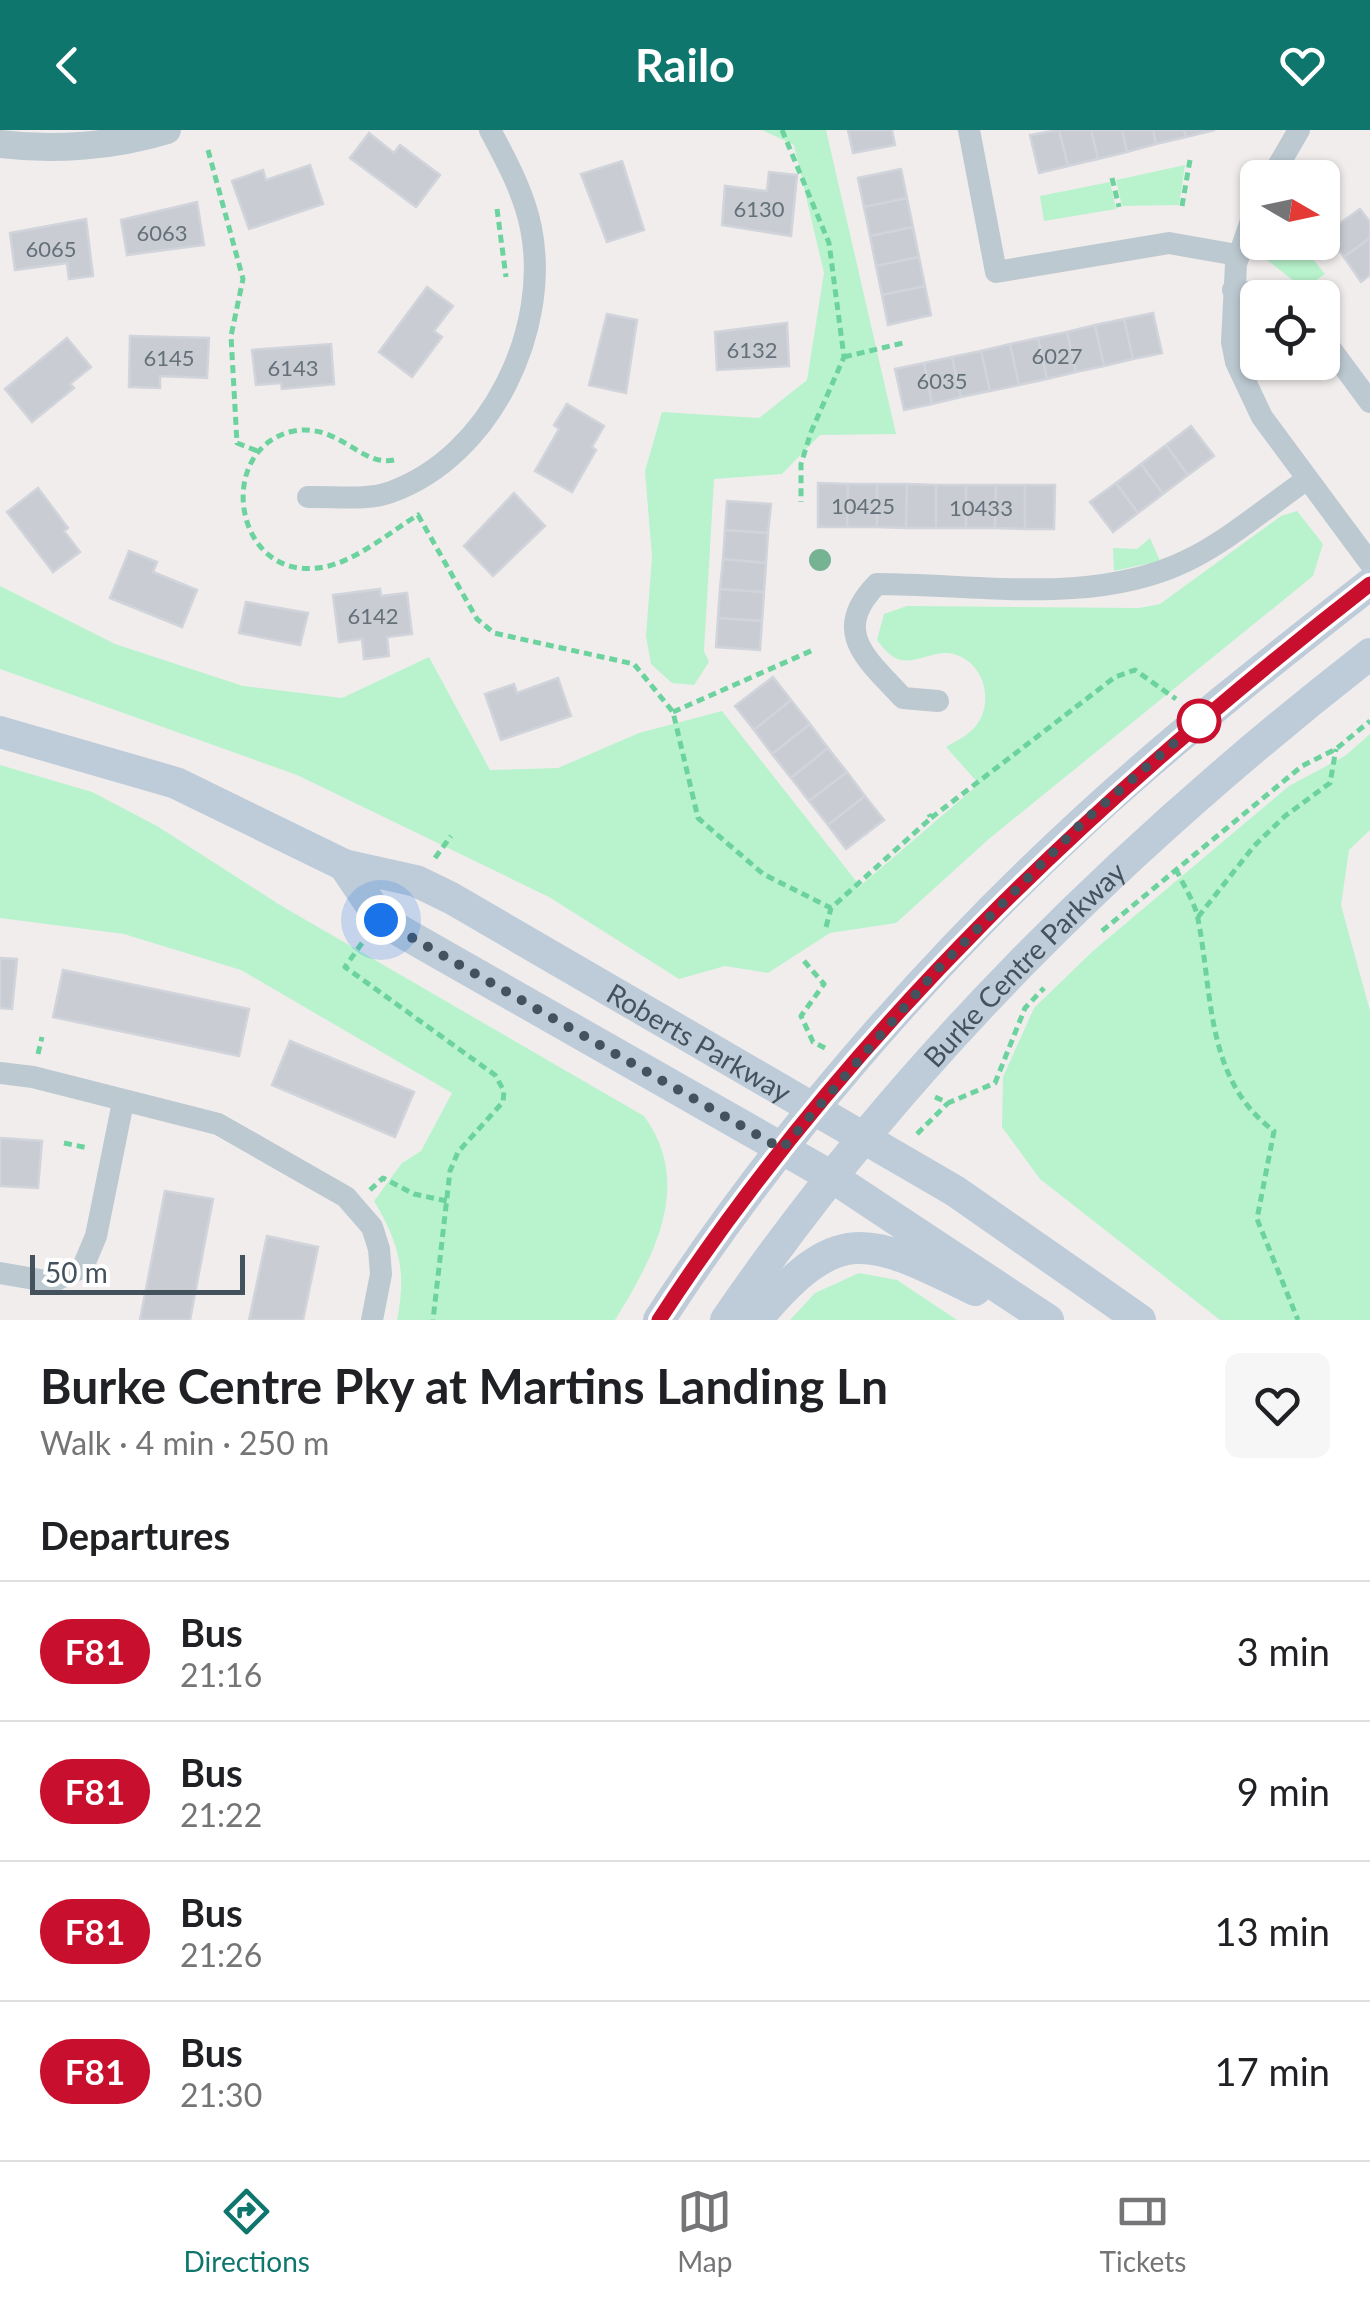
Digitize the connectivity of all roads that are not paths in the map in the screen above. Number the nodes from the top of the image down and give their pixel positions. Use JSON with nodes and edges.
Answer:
{"nodes":[{"id":1,"x":168,"y":130,"type":"edge"},
{"id":2,"x":490,"y":130,"type":"edge"},
{"id":3,"x":968,"y":130,"type":"edge"},
{"id":4,"x":1299,"y":130,"type":"edge"},
{"id":5,"x":0,"y":144,"type":"edge"},
{"id":6,"x":1282,"y":160,"type":"edge"},
{"id":7,"x":1240,"y":247,"type":"edge"},
{"id":8,"x":1237,"y":255,"type":"junction"},
{"id":9,"x":1233,"y":290,"type":"junction"},
{"id":10,"x":1240,"y":291,"type":"edge"},
{"id":11,"x":1340,"y":361,"type":"edge"},
{"id":12,"x":1370,"y":402,"type":"edge"},
{"id":13,"x":1306,"y":480,"type":"junction"},
{"id":14,"x":308,"y":497,"type":"dead end"},
{"id":15,"x":1370,"y":563,"type":"edge"},
{"id":16,"x":1370,"y":584,"type":"edge"},
{"id":17,"x":1370,"y":654,"type":"edge"},
{"id":18,"x":938,"y":701,"type":"dead end"},
{"id":19,"x":0,"y":732,"type":"edge"},
{"id":20,"x":344,"y":866,"type":"junction"},
{"id":21,"x":0,"y":1074,"type":"edge"},
{"id":22,"x":123,"y":1102,"type":"junction"},
{"id":23,"x":815,"y":1111,"type":"junction"},
{"id":24,"x":864,"y":1138,"type":"junction"},
{"id":25,"x":782,"y":1149,"type":"junction"},
{"id":26,"x":832,"y":1177,"type":"junction"},
{"id":27,"x":0,"y":1273,"type":"edge"},
{"id":28,"x":372,"y":1320,"type":"edge"},
{"id":29,"x":659,"y":1320,"type":"edge"},
{"id":30,"x":726,"y":1320,"type":"edge"},
{"id":31,"x":756,"y":1320,"type":"edge"},
{"id":32,"x":1036,"y":1320,"type":"edge"},
{"id":33,"x":1048,"y":1320,"type":"edge"},
{"id":34,"x":1140,"y":1320,"type":"edge"}],
"edges":[{"from":1,"to":5,"type":"street"},
{"from":2,"to":14,"type":"street"},
{"from":3,"to":8,"type":"street"},
{"from":4,"to":6,"type":"street"},
{"from":7,"to":8,"type":"street"},
{"from":8,"to":9,"type":"street"},
{"from":9,"to":10,"type":"street"},
{"from":9,"to":13,"type":"street"},
{"from":11,"to":12,"type":"street"},
{"from":13,"to":15,"type":"street"},
{"from":13,"to":18,"type":"street"},
{"from":16,"to":23,"type":"main road","name":"Burke Centre Parkway"},
{"from":17,"to":24,"type":"main road","name":"Burke Centre Parkway"},
{"from":19,"to":20,"type":"main road","name":"Roberts Parkway"},
{"from":20,"to":23,"type":"main road","name":"Roberts Parkway"},
{"from":20,"to":25,"type":"main road","name":"Roberts Parkway"},
{"from":21,"to":22,"type":"street"},
{"from":22,"to":27,"type":"street"},
{"from":22,"to":28,"type":"street"},
{"from":23,"to":24,"type":"main road","name":"Roberts Parkway"},
{"from":23,"to":25,"type":"main road","name":"Burke Centre Parkway"},
{"from":24,"to":26,"type":"main road","name":"Burke Centre Parkway"},
{"from":24,"to":34,"type":"main road","name":"Roberts Parkway"},
{"from":25,"to":26,"type":"main road","name":"Roberts Parkway"},
{"from":25,"to":29,"type":"main road","name":"Burke Centre Parkway"},
{"from":26,"to":30,"type":"main road","name":"Burke Centre Parkway"},
{"from":26,"to":33,"type":"main road","name":"Roberts Parkway"},
{"from":31,"to":32,"type":"main road"}]}
